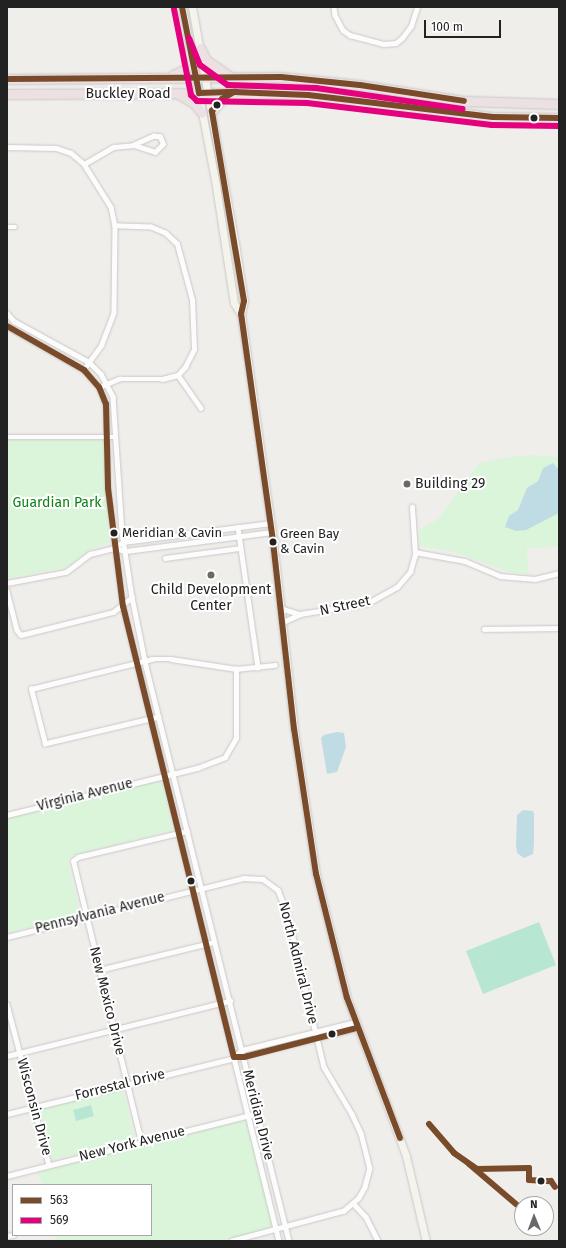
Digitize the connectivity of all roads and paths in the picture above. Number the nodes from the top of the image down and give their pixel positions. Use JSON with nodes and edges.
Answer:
{"nodes":[{"id":1,"x":182,"y":7,"type":"edge"},
{"id":2,"x":192,"y":7,"type":"edge"},
{"id":3,"x":334,"y":7,"type":"edge"},
{"id":4,"x":417,"y":7,"type":"edge"},
{"id":5,"x":200,"y":48,"type":"junction"},
{"id":6,"x":190,"y":49,"type":"junction"},
{"id":7,"x":164,"y":77,"type":"junction"},
{"id":8,"x":196,"y":77,"type":"junction"},
{"id":9,"x":206,"y":77,"type":"junction"},
{"id":10,"x":230,"y":77,"type":"junction"},
{"id":11,"x":7,"y":78,"type":"edge"},
{"id":12,"x":234,"y":92,"type":"junction"},
{"id":13,"x":177,"y":93,"type":"junction"},
{"id":14,"x":199,"y":93,"type":"junction"},
{"id":15,"x":208,"y":93,"type":"junction"},
{"id":16,"x":7,"y":94,"type":"edge"},
{"id":17,"x":494,"y":103,"type":"junction"},
{"id":18,"x":559,"y":104,"type":"edge"},
{"id":19,"x":212,"y":111,"type":"junction"},
{"id":20,"x":202,"y":113,"type":"junction"},
{"id":21,"x":492,"y":117,"type":"junction"},
{"id":22,"x":559,"y":118,"type":"edge"},
{"id":23,"x":134,"y":145,"type":"junction"},
{"id":24,"x":7,"y":147,"type":"edge"},
{"id":25,"x":84,"y":164,"type":"junction"},
{"id":26,"x":15,"y":226,"type":"dead end"},
{"id":27,"x":115,"y":226,"type":"junction"},
{"id":28,"x":7,"y":227,"type":"edge"},
{"id":29,"x":7,"y":313,"type":"edge"},
{"id":30,"x":240,"y":314,"type":"junction"},
{"id":31,"x":7,"y":326,"type":"edge"},
{"id":32,"x":89,"y":362,"type":"junction"},
{"id":33,"x":84,"y":370,"type":"junction"},
{"id":34,"x":178,"y":375,"type":"junction"},
{"id":35,"x":107,"y":383,"type":"junction"},
{"id":36,"x":100,"y":387,"type":"junction"},
{"id":37,"x":201,"y":408,"type":"dead end"},
{"id":38,"x":7,"y":437,"type":"edge"},
{"id":39,"x":107,"y":437,"type":"junction"},
{"id":40,"x":116,"y":437,"type":"junction"},
{"id":41,"x":412,"y":507,"type":"dead end"},
{"id":42,"x":271,"y":523,"type":"junction"},
{"id":43,"x":238,"y":527,"type":"junction"},
{"id":44,"x":272,"y":532,"type":"junction"},
{"id":45,"x":239,"y":536,"type":"junction"},
{"id":46,"x":123,"y":542,"type":"junction"},
{"id":47,"x":114,"y":548,"type":"junction"},
{"id":48,"x":240,"y":548,"type":"junction"},
{"id":49,"x":124,"y":551,"type":"junction"},
{"id":50,"x":415,"y":552,"type":"junction"},
{"id":51,"x":166,"y":558,"type":"dead end"},
{"id":52,"x":559,"y":573,"type":"edge"},
{"id":53,"x":7,"y":584,"type":"edge"},
{"id":54,"x":7,"y":591,"type":"edge"},
{"id":55,"x":132,"y":597,"type":"junction"},
{"id":56,"x":123,"y":606,"type":"junction"},
{"id":57,"x":280,"y":608,"type":"junction"},
{"id":58,"x":300,"y":614,"type":"junction"},
{"id":59,"x":281,"y":623,"type":"junction"},
{"id":60,"x":559,"y":628,"type":"edge"},
{"id":61,"x":484,"y":629,"type":"dead end"},
{"id":62,"x":145,"y":660,"type":"junction"},
{"id":63,"x":136,"y":662,"type":"junction"},
{"id":64,"x":275,"y":665,"type":"dead end"},
{"id":65,"x":258,"y":668,"type":"junction"},
{"id":66,"x":236,"y":669,"type":"junction"},
{"id":67,"x":159,"y":717,"type":"junction"},
{"id":68,"x":150,"y":719,"type":"junction"},
{"id":69,"x":173,"y":773,"type":"junction"},
{"id":70,"x":163,"y":775,"type":"junction"},
{"id":71,"x":7,"y":814,"type":"edge"},
{"id":72,"x":187,"y":831,"type":"junction"},
{"id":73,"x":178,"y":833,"type":"junction"},
{"id":74,"x":201,"y":887,"type":"junction"},
{"id":75,"x":192,"y":889,"type":"junction"},
{"id":76,"x":86,"y":916,"type":"junction"},
{"id":77,"x":7,"y":937,"type":"edge"},
{"id":78,"x":214,"y":942,"type":"junction"},
{"id":79,"x":206,"y":944,"type":"junction"},
{"id":80,"x":100,"y":970,"type":"junction"},
{"id":81,"x":230,"y":1001,"type":"junction"},
{"id":82,"x":221,"y":1003,"type":"junction"},
{"id":83,"x":7,"y":1004,"type":"edge"},
{"id":84,"x":356,"y":1025,"type":"junction"},
{"id":85,"x":114,"y":1030,"type":"junction"},
{"id":86,"x":315,"y":1032,"type":"junction"},
{"id":87,"x":317,"y":1039,"type":"junction"},
{"id":88,"x":242,"y":1050,"type":"junction"},
{"id":89,"x":20,"y":1052,"type":"junction"},
{"id":90,"x":7,"y":1056,"type":"edge"},
{"id":91,"x":234,"y":1057,"type":"junction"},
{"id":92,"x":244,"y":1057,"type":"junction"},
{"id":93,"x":127,"y":1084,"type":"junction"},
{"id":94,"x":33,"y":1107,"type":"junction"},
{"id":95,"x":257,"y":1113,"type":"junction"},
{"id":96,"x":7,"y":1114,"type":"edge"},
{"id":97,"x":249,"y":1116,"type":"junction"},
{"id":98,"x":142,"y":1142,"type":"junction"},
{"id":99,"x":49,"y":1165,"type":"junction"},
{"id":100,"x":7,"y":1176,"type":"edge"},
{"id":101,"x":353,"y":1203,"type":"junction"},
{"id":102,"x":286,"y":1228,"type":"junction"},
{"id":103,"x":277,"y":1230,"type":"junction"},
{"id":104,"x":232,"y":1241,"type":"edge"},
{"id":105,"x":279,"y":1241,"type":"edge"},
{"id":106,"x":289,"y":1241,"type":"edge"},
{"id":107,"x":378,"y":1241,"type":"edge"},
{"id":108,"x":426,"y":1241,"type":"edge"}],
"edges":[{"from":1,"to":6,"type":"main road"},
{"from":2,"to":5,"type":"main road"},
{"from":3,"to":4,"type":"street"},
{"from":5,"to":9,"type":"main road"},
{"from":5,"to":10,"type":"highway"},
{"from":6,"to":7,"type":"highway"},
{"from":6,"to":8,"type":"main road"},
{"from":7,"to":8,"type":"highway","name":"Buckley Road"},
{"from":7,"to":11,"type":"highway","name":"Buckley Road"},
{"from":8,"to":9,"type":"highway","name":"Buckley Road"},
{"from":8,"to":14,"type":"main road"},
{"from":9,"to":10,"type":"highway","name":"Buckley Road"},
{"from":9,"to":15,"type":"main road"},
{"from":10,"to":17,"type":"highway","name":"Buckley Road"},
{"from":12,"to":15,"type":"highway","name":"Buckley Road"},
{"from":12,"to":19,"type":"highway"},
{"from":12,"to":21,"type":"highway","name":"Buckley Road"},
{"from":13,"to":14,"type":"highway","name":"Buckley Road"},
{"from":13,"to":16,"type":"highway","name":"Buckley Road"},
{"from":13,"to":20,"type":"highway"},
{"from":14,"to":15,"type":"highway","name":"Buckley Road"},
{"from":14,"to":20,"type":"main road"},
{"from":15,"to":19,"type":"main road"},
{"from":17,"to":18,"type":"highway","name":"Buckley Road"},
{"from":17,"to":21,"type":"highway"},
{"from":19,"to":30,"type":"main road"},
{"from":20,"to":30,"type":"main road"},
{"from":21,"to":22,"type":"highway","name":"Buckley Road"},
{"from":23,"to":23,"type":"street"},
{"from":23,"to":25,"type":"street"},
{"from":24,"to":25,"type":"street"},
{"from":25,"to":27,"type":"street"},
{"from":26,"to":28,"type":"street"},
{"from":27,"to":32,"type":"street"},
{"from":27,"to":34,"type":"street"},
{"from":29,"to":32,"type":"street","name":"Meridian Drive"},
{"from":30,"to":42,"type":"main road"},
{"from":31,"to":33,"type":"street","name":"Meridian Drive"},
{"from":32,"to":33,"type":"street"},
{"from":32,"to":35,"type":"street","name":"Meridian Drive"},
{"from":33,"to":36,"type":"street","name":"Meridian Drive"},
{"from":34,"to":35,"type":"street"},
{"from":34,"to":37,"type":"street"},
{"from":35,"to":36,"type":"street"},
{"from":35,"to":40,"type":"street","name":"Meridian Drive"},
{"from":36,"to":39,"type":"street","name":"Meridian Drive"},
{"from":38,"to":39,"type":"street"},
{"from":39,"to":40,"type":"street"},
{"from":39,"to":47,"type":"street","name":"Meridian Drive"},
{"from":40,"to":46,"type":"street","name":"Meridian Drive"},
{"from":41,"to":50,"type":"street","name":"N Street"},
{"from":42,"to":43,"type":"street"},
{"from":42,"to":44,"type":"main road"},
{"from":43,"to":45,"type":"street"},
{"from":43,"to":46,"type":"street"},
{"from":44,"to":45,"type":"street"},
{"from":44,"to":57,"type":"main road"},
{"from":45,"to":48,"type":"street"},
{"from":45,"to":49,"type":"street"},
{"from":46,"to":47,"type":"street"},
{"from":46,"to":49,"type":"street","name":"Meridian Drive"},
{"from":47,"to":49,"type":"street"},
{"from":47,"to":53,"type":"street"},
{"from":47,"to":56,"type":"street","name":"Meridian Drive"},
{"from":48,"to":51,"type":"street"},
{"from":48,"to":65,"type":"street"},
{"from":49,"to":55,"type":"street","name":"Meridian Drive"},
{"from":50,"to":52,"type":"street"},
{"from":50,"to":58,"type":"street","name":"N Street"},
{"from":54,"to":56,"type":"street"},
{"from":55,"to":56,"type":"street"},
{"from":55,"to":62,"type":"street","name":"Meridian Drive"},
{"from":56,"to":63,"type":"street","name":"Meridian Drive"},
{"from":57,"to":58,"type":"street","name":"N Street"},
{"from":57,"to":59,"type":"main road"},
{"from":58,"to":59,"type":"street","name":"N Street"},
{"from":59,"to":84,"type":"main road"},
{"from":60,"to":61,"type":"street"},
{"from":62,"to":63,"type":"street"},
{"from":62,"to":66,"type":"street"},
{"from":62,"to":67,"type":"street","name":"Meridian Drive"},
{"from":63,"to":68,"type":"street","name":"Meridian Drive"},
{"from":63,"to":68,"type":"street"},
{"from":64,"to":65,"type":"street"},
{"from":65,"to":66,"type":"street"},
{"from":66,"to":69,"type":"street","name":"Virginia Avenue"},
{"from":67,"to":68,"type":"street"},
{"from":67,"to":69,"type":"street","name":"Meridian Drive"},
{"from":68,"to":70,"type":"street","name":"Meridian Drive"},
{"from":69,"to":70,"type":"street","name":"Virginia Avenue"},
{"from":69,"to":72,"type":"street","name":"Meridian Drive"},
{"from":70,"to":71,"type":"street","name":"Virginia Avenue"},
{"from":70,"to":73,"type":"street","name":"Meridian Drive"},
{"from":72,"to":73,"type":"street"},
{"from":72,"to":74,"type":"street","name":"Meridian Drive"},
{"from":73,"to":75,"type":"street","name":"Meridian Drive"},
{"from":73,"to":76,"type":"street","name":"New Mexico Drive"},
{"from":74,"to":75,"type":"street","name":"North Admiral Drive"},
{"from":74,"to":78,"type":"street","name":"Meridian Drive"},
{"from":74,"to":86,"type":"street","name":"North Admiral Drive"},
{"from":75,"to":76,"type":"street","name":"Pennsylvania Avenue"},
{"from":75,"to":79,"type":"street","name":"Meridian Drive"},
{"from":76,"to":77,"type":"street","name":"Pennsylvania Avenue"},
{"from":76,"to":80,"type":"street","name":"New Mexico Drive"},
{"from":78,"to":79,"type":"street"},
{"from":78,"to":81,"type":"street","name":"Meridian Drive"},
{"from":79,"to":80,"type":"street"},
{"from":79,"to":82,"type":"street","name":"Meridian Drive"},
{"from":80,"to":85,"type":"street","name":"New Mexico Drive"},
{"from":81,"to":82,"type":"street"},
{"from":81,"to":88,"type":"street","name":"Meridian Drive"},
{"from":82,"to":85,"type":"street"},
{"from":82,"to":91,"type":"street","name":"Meridian Drive"},
{"from":83,"to":89,"type":"street","name":"Wisconsin Drive"},
{"from":84,"to":86,"type":"street","name":"Forrestal Drive"},
{"from":84,"to":87,"type":"street","name":"Forrestal Drive"},
{"from":84,"to":108,"type":"main road"},
{"from":85,"to":89,"type":"street"},
{"from":85,"to":93,"type":"street","name":"New Mexico Drive"},
{"from":86,"to":87,"type":"street","name":"North Admiral Drive"},
{"from":86,"to":88,"type":"street","name":"Forrestal Drive"},
{"from":87,"to":92,"type":"street","name":"Forrestal Drive"},
{"from":87,"to":101,"type":"street","name":"North Admiral Drive"},
{"from":88,"to":91,"type":"street","name":"Forrestal Drive"},
{"from":88,"to":92,"type":"street","name":"Meridian Drive"},
{"from":89,"to":90,"type":"street"},
{"from":89,"to":94,"type":"street","name":"Wisconsin Drive"},
{"from":91,"to":92,"type":"street","name":"Forrestal Drive"},
{"from":91,"to":93,"type":"street","name":"Forrestal Drive"},
{"from":91,"to":97,"type":"street","name":"Meridian Drive"},
{"from":92,"to":95,"type":"street","name":"Meridian Drive"},
{"from":93,"to":94,"type":"street","name":"Forrestal Drive"},
{"from":93,"to":98,"type":"street","name":"New Mexico Drive"},
{"from":94,"to":96,"type":"street","name":"Forrestal Drive"},
{"from":94,"to":99,"type":"street","name":"Wisconsin Drive"},
{"from":95,"to":97,"type":"street","name":"New York Avenue"},
{"from":95,"to":102,"type":"street","name":"Meridian Drive"},
{"from":97,"to":98,"type":"street","name":"New York Avenue"},
{"from":97,"to":103,"type":"street","name":"Meridian Drive"},
{"from":98,"to":99,"type":"street","name":"New York Avenue"},
{"from":99,"to":100,"type":"street","name":"New York Avenue"},
{"from":101,"to":102,"type":"street"},
{"from":101,"to":107,"type":"street"},
{"from":102,"to":103,"type":"street"},
{"from":102,"to":106,"type":"street","name":"Meridian Drive"},
{"from":103,"to":104,"type":"street"},
{"from":103,"to":105,"type":"street","name":"Meridian Drive"}]}
